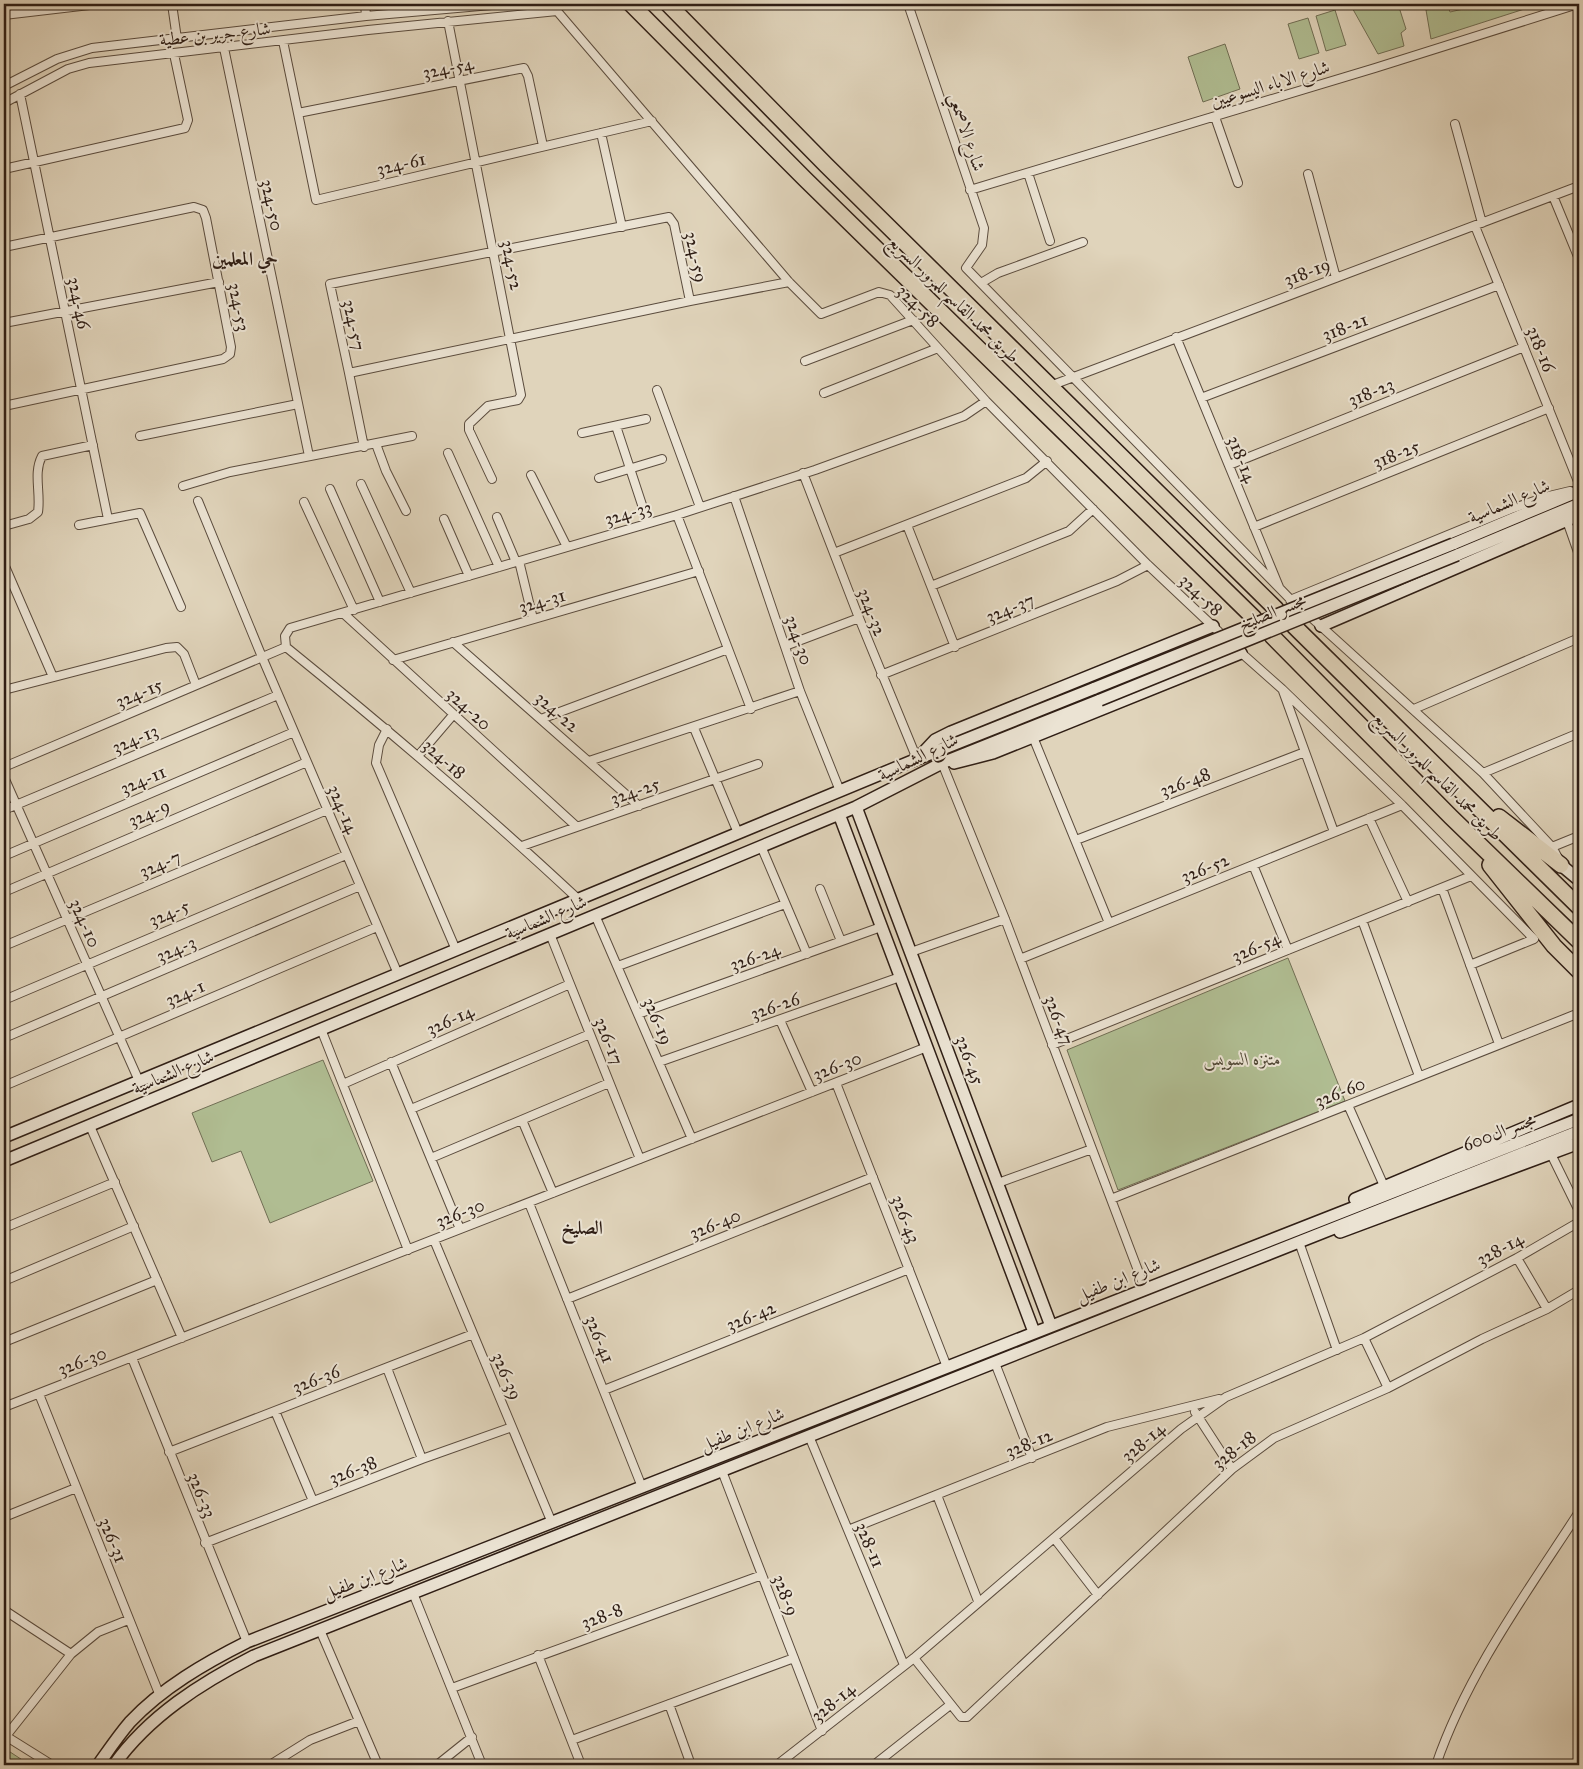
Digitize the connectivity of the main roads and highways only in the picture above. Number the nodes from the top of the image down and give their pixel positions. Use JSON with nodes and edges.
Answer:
{"nodes":[{"id":1,"x":631,"y":4,"type":"edge"},
{"id":2,"x":668,"y":4,"type":"edge"},
{"id":3,"x":1276,"y":609,"type":"dead end"},
{"id":4,"x":1254,"y":618,"type":"dead end"},
{"id":5,"x":1294,"y":626,"type":"dead end"},
{"id":6,"x":1272,"y":636,"type":"dead end"},
{"id":7,"x":1447,"y":778,"type":"junction"},
{"id":8,"x":1451,"y":817,"type":"junction"},
{"id":9,"x":1561,"y":865,"type":"road end"},
{"id":10,"x":1579,"y":907,"type":"edge"},
{"id":11,"x":1579,"y":940,"type":"edge"},
{"id":12,"x":1579,"y":972,"type":"edge"}],
"edges":[{"from":1,"to":4,"type":"highway","name":"طريق محمد القاسم للمرور السريع"},
{"from":2,"to":3,"type":"highway","name":"طريق محمد القاسم للمرور السريع"},
{"from":5,"to":7,"type":"highway","name":"طريق محمد القاسم للمرور السريع"},
{"from":6,"to":8,"type":"highway","name":"طريق محمد القاسم للمرور السريع"},
{"from":7,"to":9,"type":"highway"},
{"from":7,"to":10,"type":"highway","name":"طريق محمد القاسم للمرور السريع"},
{"from":8,"to":11,"type":"highway","name":"طريق محمد القاسم للمرور السريع"},
{"from":8,"to":12,"type":"highway"}]}
